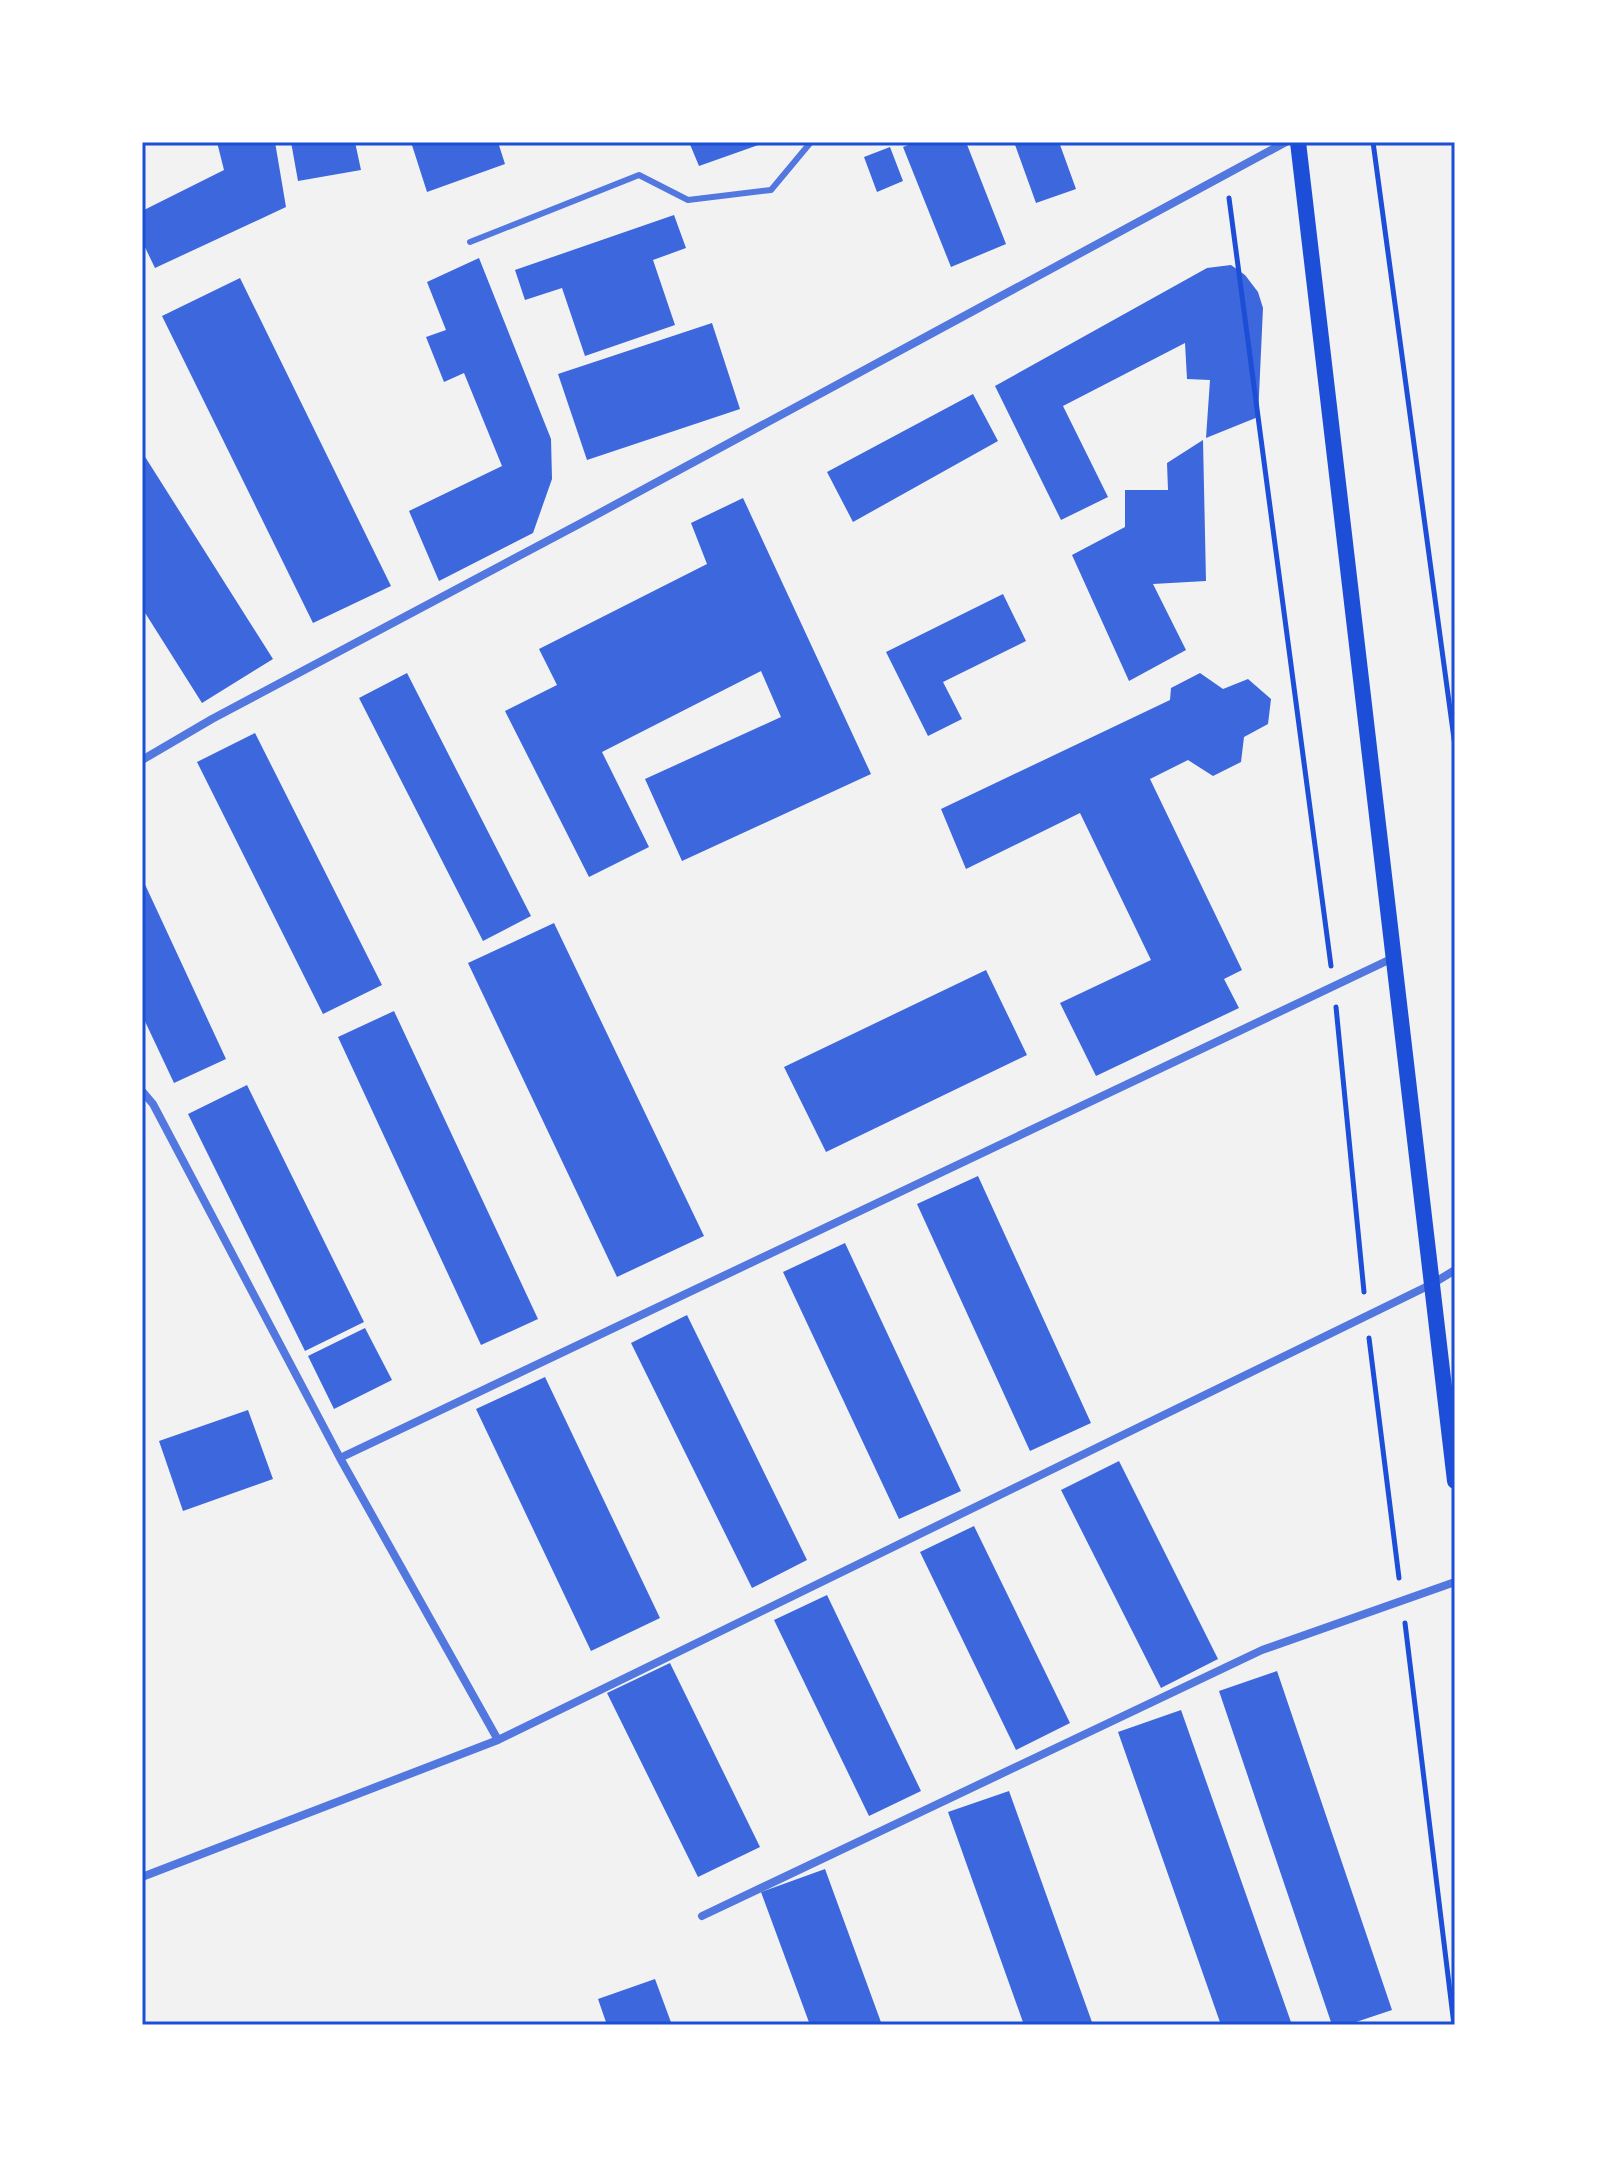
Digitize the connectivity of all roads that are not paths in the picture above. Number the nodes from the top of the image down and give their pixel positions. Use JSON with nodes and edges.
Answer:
{"nodes":[{"id":1,"x":811,"y":142,"type":"edge"},
{"id":2,"x":1286,"y":142,"type":"edge"},
{"id":3,"x":1298,"y":142,"type":"edge"},
{"id":4,"x":470,"y":242,"type":"dead end"},
{"id":5,"x":142,"y":760,"type":"edge"},
{"id":6,"x":1394,"y":958,"type":"junction"},
{"id":7,"x":142,"y":1091,"type":"edge"},
{"id":8,"x":1455,"y":1270,"type":"edge"},
{"id":9,"x":1432,"y":1284,"type":"junction"},
{"id":10,"x":340,"y":1458,"type":"junction"},
{"id":11,"x":1455,"y":1481,"type":"edge"},
{"id":12,"x":1455,"y":1582,"type":"edge"},
{"id":13,"x":498,"y":1740,"type":"junction"},
{"id":14,"x":142,"y":1877,"type":"edge"},
{"id":15,"x":702,"y":1916,"type":"dead end"}],
"edges":[{"from":1,"to":4,"type":"lane"},
{"from":2,"to":5,"type":"street"},
{"from":3,"to":6,"type":"main road"},
{"from":6,"to":9,"type":"main road"},
{"from":6,"to":10,"type":"street"},
{"from":7,"to":10,"type":"street"},
{"from":8,"to":9,"type":"street"},
{"from":9,"to":11,"type":"main road"},
{"from":9,"to":13,"type":"street"},
{"from":10,"to":13,"type":"street"},
{"from":12,"to":15,"type":"street"},
{"from":13,"to":14,"type":"street"}]}
